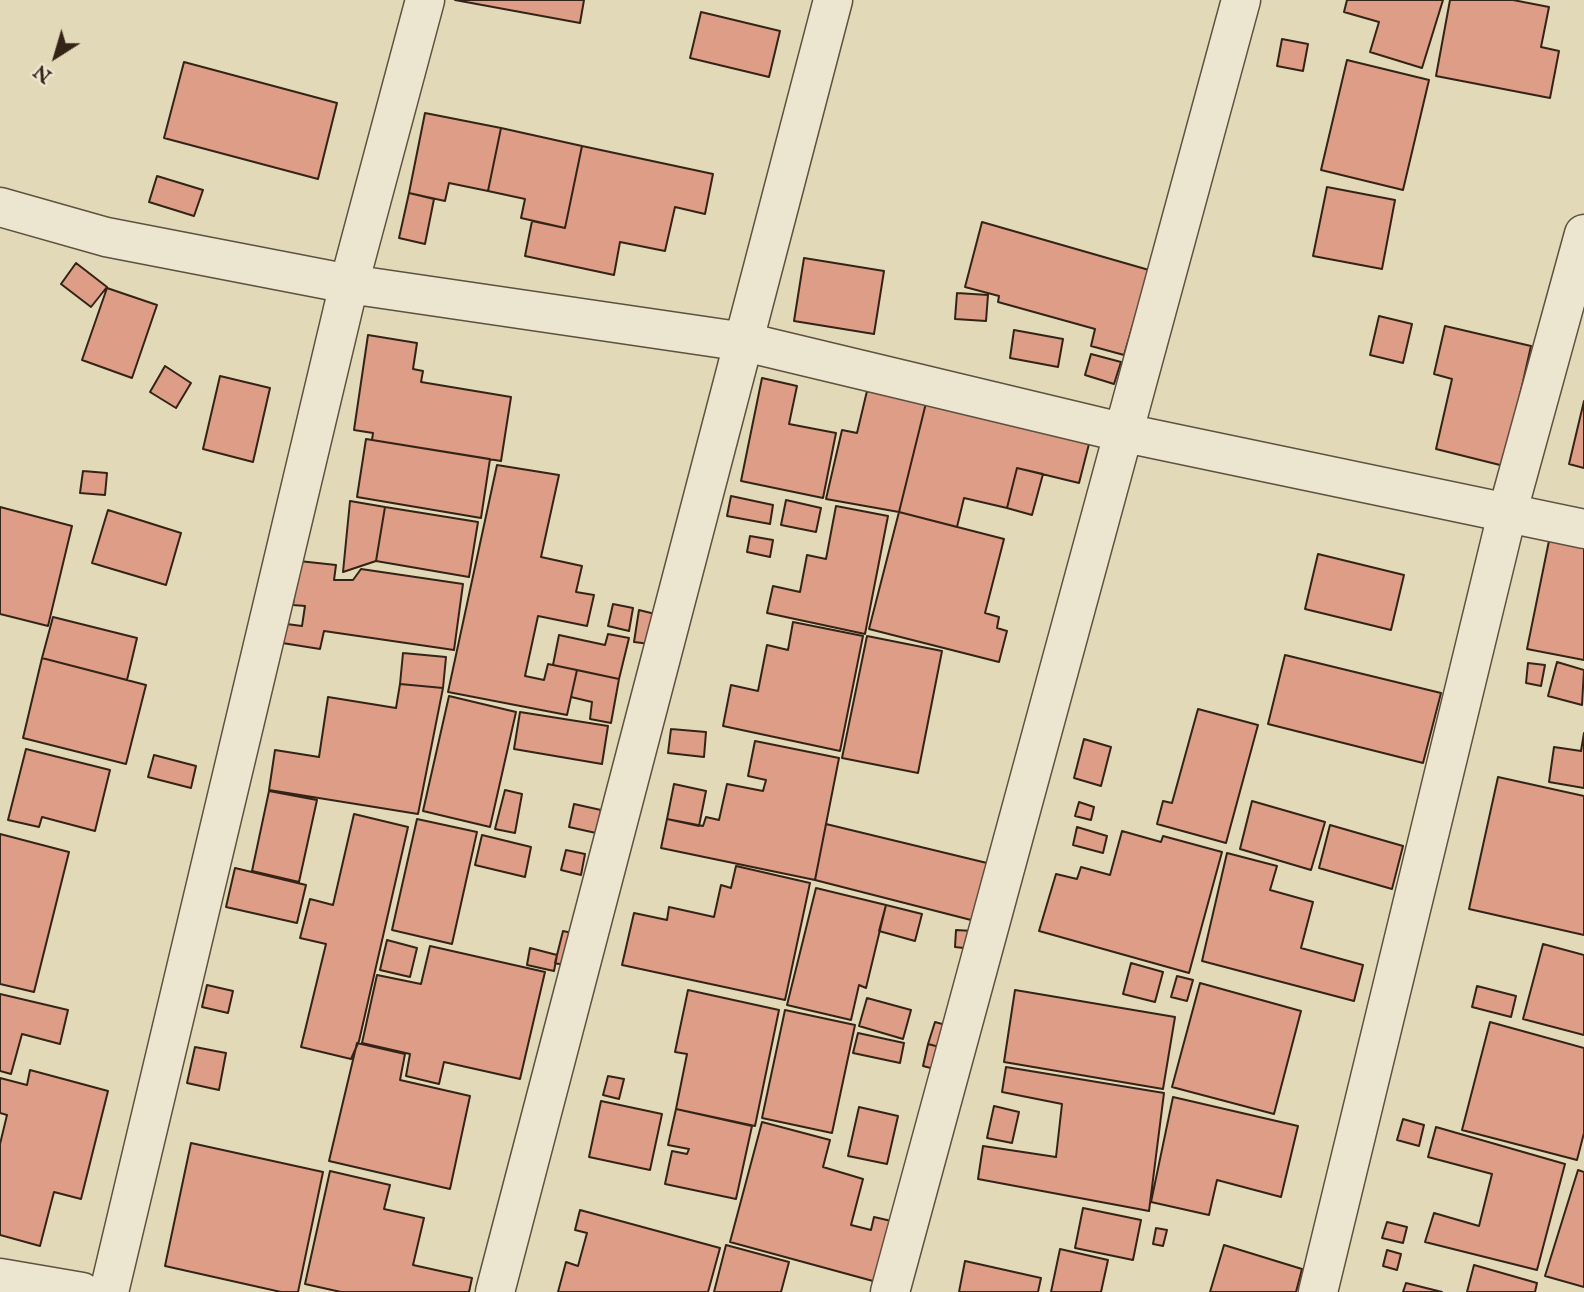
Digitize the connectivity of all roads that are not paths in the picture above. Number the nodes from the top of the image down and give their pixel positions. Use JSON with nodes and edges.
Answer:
{"nodes":[{"id":1,"x":425,"y":0,"type":"edge"},
{"id":2,"x":833,"y":0,"type":"edge"},
{"id":3,"x":1241,"y":0,"type":"edge"},
{"id":4,"x":0,"y":206,"type":"edge"},
{"id":5,"x":1584,"y":234,"type":"edge"},
{"id":6,"x":349,"y":284,"type":"junction"},
{"id":7,"x":745,"y":342,"type":"junction"},
{"id":8,"x":1125,"y":433,"type":"junction"},
{"id":9,"x":1507,"y":514,"type":"junction"},
{"id":10,"x":1584,"y":530,"type":"edge"},
{"id":11,"x":0,"y":1278,"type":"edge"},
{"id":12,"x":82,"y":1292,"type":"edge"},
{"id":13,"x":109,"y":1292,"type":"edge"},
{"id":14,"x":495,"y":1292,"type":"edge"},
{"id":15,"x":890,"y":1292,"type":"edge"},
{"id":16,"x":1318,"y":1292,"type":"edge"}],
"edges":[{"from":1,"to":6,"type":"street"},
{"from":2,"to":7,"type":"street"},
{"from":3,"to":8,"type":"street"},
{"from":4,"to":6,"type":"street"},
{"from":5,"to":9,"type":"street"},
{"from":6,"to":7,"type":"street"},
{"from":6,"to":13,"type":"street"},
{"from":7,"to":8,"type":"street"},
{"from":7,"to":14,"type":"street"},
{"from":8,"to":9,"type":"street"},
{"from":8,"to":15,"type":"street"},
{"from":9,"to":10,"type":"street"},
{"from":9,"to":16,"type":"street"},
{"from":11,"to":12,"type":"street"}]}
